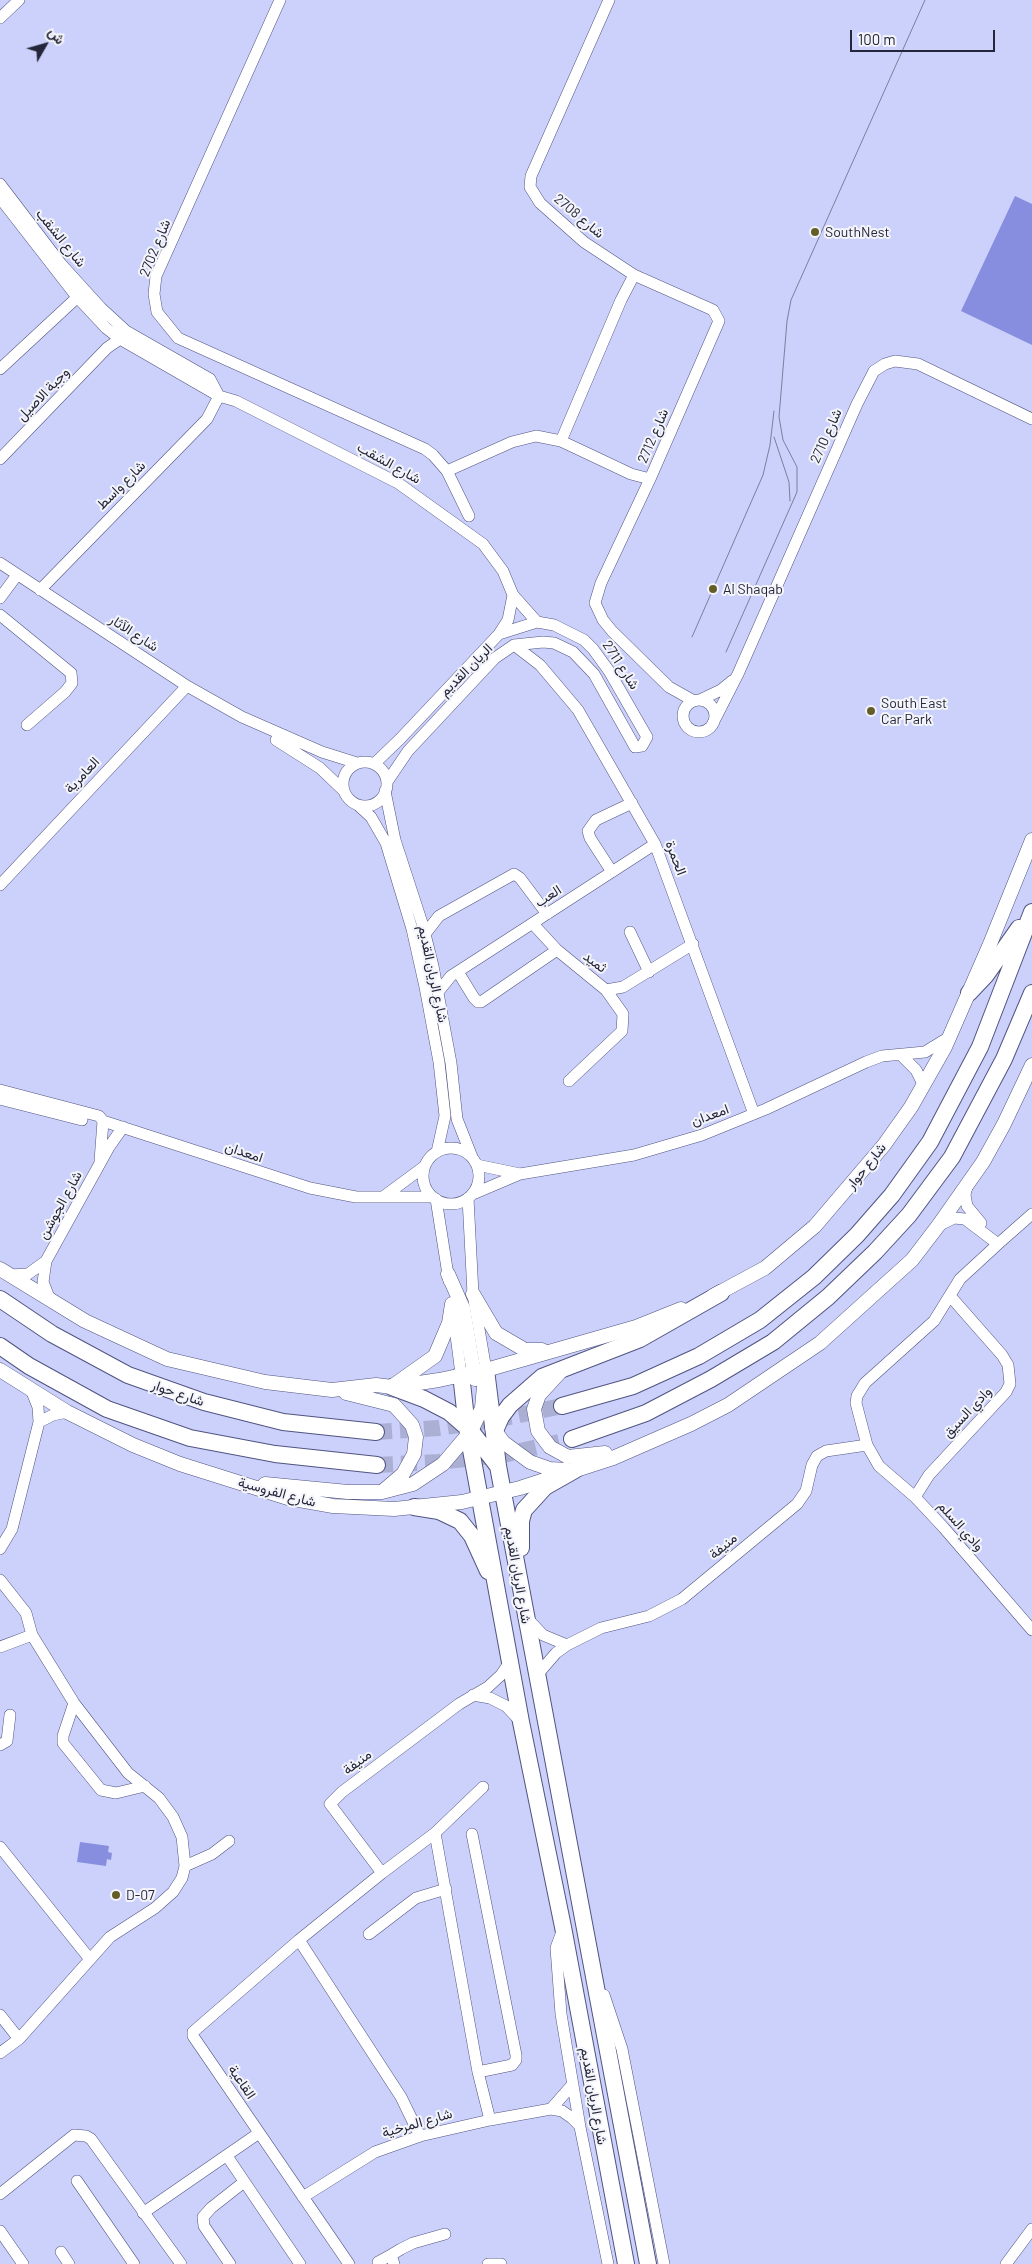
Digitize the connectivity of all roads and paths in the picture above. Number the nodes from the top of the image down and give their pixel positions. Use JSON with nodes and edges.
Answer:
{"nodes":[{"id":1,"x":1,"y":0,"type":"edge"},
{"id":2,"x":280,"y":0,"type":"edge"},
{"id":3,"x":609,"y":0,"type":"edge"},
{"id":4,"x":17,"y":2,"type":"edge"},
{"id":5,"x":0,"y":18,"type":"edge"},
{"id":6,"x":0,"y":184,"type":"edge"},
{"id":7,"x":2,"y":206,"type":"edge"},
{"id":8,"x":634,"y":274,"type":"junction"},
{"id":9,"x":81,"y":293,"type":"junction"},
{"id":10,"x":106,"y":328,"type":"junction"},
{"id":11,"x":120,"y":339,"type":"junction"},
{"id":12,"x":107,"y":348,"type":"junction"},
{"id":13,"x":0,"y":369,"type":"edge"},
{"id":14,"x":219,"y":396,"type":"junction"},
{"id":15,"x":1032,"y":419,"type":"edge"},
{"id":16,"x":561,"y":441,"type":"junction"},
{"id":17,"x":0,"y":459,"type":"edge"},
{"id":18,"x":447,"y":471,"type":"junction"},
{"id":19,"x":650,"y":479,"type":"junction"},
{"id":20,"x":469,"y":516,"type":"dead end"},
{"id":21,"x":0,"y":563,"type":"edge"},
{"id":22,"x":17,"y":575,"type":"junction"},
{"id":23,"x":40,"y":590,"type":"junction"},
{"id":24,"x":513,"y":595,"type":"junction"},
{"id":25,"x":0,"y":598,"type":"edge"},
{"id":26,"x":0,"y":615,"type":"edge"},
{"id":27,"x":537,"y":622,"type":"junction"},
{"id":28,"x":499,"y":634,"type":"junction"},
{"id":29,"x":514,"y":645,"type":"junction"},
{"id":30,"x":738,"y":674,"type":"junction"},
{"id":31,"x":187,"y":686,"type":"junction"},
{"id":32,"x":669,"y":687,"type":"junction"},
{"id":33,"x":697,"y":701,"type":"junction"},
{"id":34,"x":683,"y":716,"type":"junction"},
{"id":35,"x":714,"y":723,"type":"junction"},
{"id":36,"x":254,"y":724,"type":"junction"},
{"id":37,"x":26,"y":725,"type":"dead end"},
{"id":38,"x":635,"y":748,"type":"joint"},
{"id":39,"x":358,"y":763,"type":"junction"},
{"id":40,"x":374,"y":764,"type":"junction"},
{"id":41,"x":386,"y":787,"type":"junction"},
{"id":42,"x":344,"y":791,"type":"junction"},
{"id":43,"x":632,"y":803,"type":"junction"},
{"id":44,"x":358,"y":805,"type":"junction"},
{"id":45,"x":1032,"y":840,"type":"edge"},
{"id":46,"x":655,"y":844,"type":"junction"},
{"id":47,"x":612,"y":872,"type":"junction"},
{"id":48,"x":0,"y":885,"type":"edge"},
{"id":49,"x":417,"y":908,"type":"junction"},
{"id":50,"x":1032,"y":911,"type":"edge"},
{"id":51,"x":547,"y":914,"type":"junction"},
{"id":52,"x":440,"y":916,"type":"junction"},
{"id":53,"x":533,"y":924,"type":"junction"},
{"id":54,"x":630,"y":932,"type":"dead end"},
{"id":55,"x":425,"y":934,"type":"junction"},
{"id":56,"x":693,"y":944,"type":"junction"},
{"id":57,"x":557,"y":950,"type":"junction"},
{"id":58,"x":433,"y":966,"type":"junction"},
{"id":59,"x":458,"y":972,"type":"junction"},
{"id":60,"x":649,"y":972,"type":"junction"},
{"id":61,"x":606,"y":990,"type":"junction"},
{"id":62,"x":438,"y":992,"type":"junction"},
{"id":63,"x":969,"y":993,"type":"junction"},
{"id":64,"x":1032,"y":993,"type":"edge"},
{"id":65,"x":948,"y":1038,"type":"junction"},
{"id":66,"x":902,"y":1056,"type":"junction"},
{"id":67,"x":1032,"y":1065,"type":"edge"},
{"id":68,"x":569,"y":1081,"type":"dead end"},
{"id":69,"x":923,"y":1084,"type":"junction"},
{"id":70,"x":0,"y":1090,"type":"edge"},
{"id":71,"x":1026,"y":1091,"type":"edge"},
{"id":72,"x":0,"y":1100,"type":"edge"},
{"id":73,"x":754,"y":1114,"type":"junction"},
{"id":74,"x":103,"y":1120,"type":"junction"},
{"id":75,"x":123,"y":1127,"type":"junction"},
{"id":76,"x":437,"y":1152,"type":"junction"},
{"id":77,"x":474,"y":1161,"type":"junction"},
{"id":78,"x":100,"y":1164,"type":"junction"},
{"id":79,"x":425,"y":1166,"type":"junction"},
{"id":80,"x":520,"y":1174,"type":"junction"},
{"id":81,"x":967,"y":1186,"type":"junction"},
{"id":82,"x":470,"y":1196,"type":"junction"},
{"id":83,"x":434,"y":1198,"type":"junction"},
{"id":84,"x":380,"y":1199,"type":"junction"},
{"id":85,"x":1032,"y":1214,"type":"edge"},
{"id":86,"x":938,"y":1226,"type":"junction"},
{"id":87,"x":986,"y":1234,"type":"junction"},
{"id":88,"x":998,"y":1244,"type":"junction"},
{"id":89,"x":46,"y":1261,"type":"junction"},
{"id":90,"x":5,"y":1272,"type":"edge"},
{"id":91,"x":448,"y":1274,"type":"junction"},
{"id":92,"x":721,"y":1293,"type":"junction"},
{"id":93,"x":473,"y":1294,"type":"junction"},
{"id":94,"x":951,"y":1297,"type":"junction"},
{"id":95,"x":0,"y":1299,"type":"edge"},
{"id":96,"x":50,"y":1300,"type":"junction"},
{"id":97,"x":452,"y":1304,"type":"junction"},
{"id":98,"x":0,"y":1346,"type":"edge"},
{"id":99,"x":558,"y":1350,"type":"junction"},
{"id":100,"x":566,"y":1367,"type":"junction"},
{"id":101,"x":0,"y":1370,"type":"edge"},
{"id":102,"x":473,"y":1372,"type":"junction"},
{"id":103,"x":392,"y":1387,"type":"junction"},
{"id":104,"x":332,"y":1390,"type":"junction"},
{"id":105,"x":32,"y":1392,"type":"junction"},
{"id":106,"x":562,"y":1406,"type":"tunnel mouth"},
{"id":107,"x":482,"y":1408,"type":"junction"},
{"id":108,"x":67,"y":1412,"type":"junction"},
{"id":109,"x":39,"y":1422,"type":"junction"},
{"id":110,"x":469,"y":1430,"type":"junction"},
{"id":111,"x":494,"y":1431,"type":"junction"},
{"id":112,"x":376,"y":1432,"type":"tunnel mouth"},
{"id":113,"x":658,"y":1439,"type":"junction"},
{"id":114,"x":572,"y":1440,"type":"tunnel mouth"},
{"id":115,"x":867,"y":1445,"type":"junction"},
{"id":116,"x":487,"y":1451,"type":"junction"},
{"id":117,"x":377,"y":1465,"type":"tunnel mouth"},
{"id":118,"x":498,"y":1466,"type":"junction"},
{"id":119,"x":576,"y":1470,"type":"junction"},
{"id":120,"x":235,"y":1481,"type":"junction"},
{"id":121,"x":382,"y":1492,"type":"junction"},
{"id":122,"x":504,"y":1492,"type":"junction"},
{"id":123,"x":480,"y":1497,"type":"junction"},
{"id":124,"x":915,"y":1497,"type":"junction"},
{"id":125,"x":414,"y":1508,"type":"junction"},
{"id":126,"x":0,"y":1549,"type":"edge"},
{"id":127,"x":0,"y":1580,"type":"edge"},
{"id":128,"x":522,"y":1593,"type":"junction"},
{"id":129,"x":500,"y":1598,"type":"junction"},
{"id":130,"x":526,"y":1618,"type":"junction"},
{"id":131,"x":1032,"y":1630,"type":"edge"},
{"id":132,"x":32,"y":1635,"type":"junction"},
{"id":133,"x":567,"y":1645,"type":"junction"},
{"id":134,"x":0,"y":1647,"type":"edge"},
{"id":135,"x":511,"y":1660,"type":"junction"},
{"id":136,"x":537,"y":1675,"type":"junction"},
{"id":137,"x":473,"y":1695,"type":"junction"},
{"id":138,"x":74,"y":1703,"type":"junction"},
{"id":139,"x":10,"y":1715,"type":"dead end"},
{"id":140,"x":521,"y":1722,"type":"junction"},
{"id":141,"x":0,"y":1744,"type":"edge"},
{"id":142,"x":145,"y":1786,"type":"junction"},
{"id":143,"x":483,"y":1787,"type":"dead end"},
{"id":144,"x":435,"y":1833,"type":"junction"},
{"id":145,"x":472,"y":1834,"type":"dead end"},
{"id":146,"x":229,"y":1840,"type":"dead end"},
{"id":147,"x":0,"y":1847,"type":"edge"},
{"id":148,"x":185,"y":1866,"type":"junction"},
{"id":149,"x":382,"y":1873,"type":"junction"},
{"id":150,"x":446,"y":1889,"type":"junction"},
{"id":151,"x":563,"y":1927,"type":"junction"},
{"id":152,"x":369,"y":1934,"type":"dead end"},
{"id":153,"x":299,"y":1940,"type":"junction"},
{"id":154,"x":589,"y":1949,"type":"junction"},
{"id":155,"x":89,"y":1958,"type":"junction"},
{"id":156,"x":0,"y":2015,"type":"edge"},
{"id":157,"x":19,"y":2039,"type":"junction"},
{"id":158,"x":0,"y":2053,"type":"edge"},
{"id":159,"x":478,"y":2072,"type":"junction"},
{"id":160,"x":573,"y":2084,"type":"junction"},
{"id":161,"x":551,"y":2109,"type":"junction"},
{"id":162,"x":490,"y":2120,"type":"junction"},
{"id":163,"x":580,"y":2126,"type":"junction"},
{"id":164,"x":259,"y":2133,"type":"junction"},
{"id":165,"x":420,"y":2136,"type":"junction"},
{"id":166,"x":227,"y":2156,"type":"junction"},
{"id":167,"x":76,"y":2181,"type":"dead end"},
{"id":168,"x":244,"y":2182,"type":"junction"},
{"id":169,"x":0,"y":2194,"type":"edge"},
{"id":170,"x":303,"y":2197,"type":"junction"},
{"id":171,"x":143,"y":2213,"type":"junction"},
{"id":172,"x":1032,"y":2229,"type":"edge"},
{"id":173,"x":0,"y":2231,"type":"edge"},
{"id":174,"x":445,"y":2234,"type":"dead end"},
{"id":175,"x":61,"y":2252,"type":"dead end"},
{"id":176,"x":392,"y":2260,"type":"edge"},
{"id":177,"x":378,"y":2262,"type":"dead end"},
{"id":178,"x":23,"y":2264,"type":"edge"},
{"id":179,"x":69,"y":2264,"type":"edge"},
{"id":180,"x":134,"y":2264,"type":"edge"},
{"id":181,"x":181,"y":2264,"type":"edge"},
{"id":182,"x":230,"y":2264,"type":"edge"},
{"id":183,"x":300,"y":2264,"type":"edge"},
{"id":184,"x":349,"y":2264,"type":"edge"},
{"id":185,"x":488,"y":2264,"type":"edge"},
{"id":186,"x":501,"y":2264,"type":"edge"},
{"id":187,"x":608,"y":2264,"type":"edge"},
{"id":188,"x":626,"y":2264,"type":"edge"},
{"id":189,"x":648,"y":2264,"type":"edge"},
{"id":190,"x":664,"y":2264,"type":"edge"},
{"id":191,"x":1006,"y":2264,"type":"edge"}],
"edges":[{"from":1,"to":4,"type":"street"},
{"from":2,"to":18,"type":"street","name":"شارع 2702"},
{"from":3,"to":8,"type":"street","name":"شارع 2708"},
{"from":4,"to":5,"type":"street"},
{"from":6,"to":9,"type":"street","name":"شارع الشقب"},
{"from":7,"to":9,"type":"street","name":"شارع الشقب"},
{"from":8,"to":16,"type":"street"},
{"from":8,"to":19,"type":"street","name":"شارع 2712"},
{"from":9,"to":10,"type":"street","name":"شارع الشقب"},
{"from":9,"to":13,"type":"street"},
{"from":9,"to":14,"type":"street","name":"شارع الشقب"},
{"from":10,"to":11,"type":"street","name":"شارع الشقب"},
{"from":10,"to":12,"type":"street"},
{"from":11,"to":12,"type":"street","name":"وجبة الاصيل"},
{"from":11,"to":14,"type":"street","name":"شارع الشقب"},
{"from":12,"to":17,"type":"street","name":"وجبة الاصيل"},
{"from":14,"to":23,"type":"street","name":"شارع واسط"},
{"from":14,"to":24,"type":"street","name":"شارع الشقب"},
{"from":15,"to":30,"type":"street","name":"شارع 2710"},
{"from":16,"to":18,"type":"street","name":"شارع 2712"},
{"from":16,"to":19,"type":"street","name":"شارع 2712"},
{"from":18,"to":20,"type":"street","name":"شارع 2702"},
{"from":19,"to":32,"type":"street"},
{"from":21,"to":22,"type":"street","name":"شارع الآثار"},
{"from":22,"to":23,"type":"street","name":"شارع الآثار"},
{"from":22,"to":25,"type":"street"},
{"from":23,"to":31,"type":"street","name":"شارع الآثار"},
{"from":24,"to":27,"type":"street","name":"شارع الشقب"},
{"from":24,"to":28,"type":"street"},
{"from":26,"to":37,"type":"street"},
{"from":27,"to":28,"type":"street","name":"الريان القديم"},
{"from":27,"to":38,"type":"street","name":"شارع 2711"},
{"from":28,"to":40,"type":"street","name":"الريان القديم"},
{"from":29,"to":38,"type":"street","name":"الريان القديم"},
{"from":29,"to":41,"type":"street","name":"الريان القديم"},
{"from":29,"to":43,"type":"street","name":"الحمرة"},
{"from":30,"to":33,"type":"street","name":"شارع 2710"},
{"from":30,"to":35,"type":"street","name":"شارع 2710"},
{"from":31,"to":36,"type":"street","name":"شارع الآثار"},
{"from":31,"to":48,"type":"street","name":"العامرية"},
{"from":32,"to":33,"type":"street"},
{"from":32,"to":34,"type":"street"},
{"from":33,"to":34,"type":"street"},
{"from":33,"to":35,"type":"street"},
{"from":34,"to":35,"type":"street"},
{"from":36,"to":39,"type":"street","name":"شارع الآثار"},
{"from":36,"to":42,"type":"street","name":"شارع الآثار"},
{"from":39,"to":40,"type":"street"},
{"from":39,"to":42,"type":"street"},
{"from":40,"to":41,"type":"street"},
{"from":41,"to":44,"type":"street"},
{"from":41,"to":49,"type":"street","name":"شارع الريان القديم"},
{"from":42,"to":44,"type":"street"},
{"from":43,"to":46,"type":"street","name":"الحمرة"},
{"from":43,"to":47,"type":"street"},
{"from":44,"to":76,"type":"street","name":"شارع الريان القديم"},
{"from":45,"to":63,"type":"main road","name":"شارع حوار"},
{"from":46,"to":47,"type":"street","name":"العب"},
{"from":46,"to":56,"type":"street","name":"الحمرة"},
{"from":47,"to":51,"type":"street","name":"العب"},
{"from":49,"to":52,"type":"street"},
{"from":49,"to":55,"type":"street","name":"شارع الريان القديم"},
{"from":50,"to":63,"type":"highway"},
{"from":50,"to":106,"type":"highway"},
{"from":51,"to":52,"type":"street"},
{"from":51,"to":53,"type":"street","name":"العب"},
{"from":52,"to":55,"type":"street"},
{"from":53,"to":57,"type":"street","name":"ثميد"},
{"from":53,"to":59,"type":"street","name":"العب"},
{"from":54,"to":60,"type":"street"},
{"from":55,"to":58,"type":"street","name":"شارع الريان القديم"},
{"from":56,"to":60,"type":"street","name":"ثميد"},
{"from":56,"to":73,"type":"street","name":"الحمرة"},
{"from":57,"to":59,"type":"street"},
{"from":57,"to":61,"type":"street","name":"ثميد"},
{"from":58,"to":59,"type":"street"},
{"from":58,"to":62,"type":"street","name":"شارع الريان القديم"},
{"from":59,"to":62,"type":"street","name":"العب"},
{"from":60,"to":61,"type":"street","name":"ثميد"},
{"from":61,"to":68,"type":"street"},
{"from":62,"to":77,"type":"street","name":"شارع الريان القديم"},
{"from":63,"to":65,"type":"main road","name":"شارع حوار"},
{"from":64,"to":114,"type":"highway"},
{"from":65,"to":66,"type":"street","name":"امعدان"},
{"from":65,"to":69,"type":"main road","name":"شارع حوار"},
{"from":66,"to":69,"type":"street"},
{"from":66,"to":73,"type":"street","name":"امعدان"},
{"from":67,"to":71,"type":"main road"},
{"from":69,"to":92,"type":"main road","name":"شارع حوار"},
{"from":70,"to":74,"type":"street","name":"امعدان"},
{"from":71,"to":81,"type":"main road"},
{"from":72,"to":74,"type":"street","name":"امعدان"},
{"from":73,"to":80,"type":"street","name":"امعدان"},
{"from":74,"to":75,"type":"street","name":"امعدان"},
{"from":74,"to":78,"type":"street","name":"شارع الجوشن"},
{"from":75,"to":78,"type":"street","name":"شارع الجوشن"},
{"from":75,"to":84,"type":"street","name":"امعدان"},
{"from":76,"to":77,"type":"street"},
{"from":76,"to":79,"type":"street"},
{"from":77,"to":80,"type":"street","name":"امعدان"},
{"from":77,"to":82,"type":"street"},
{"from":78,"to":89,"type":"street","name":"شارع الجوشن"},
{"from":79,"to":83,"type":"street"},
{"from":79,"to":84,"type":"street"},
{"from":80,"to":82,"type":"street","name":"امعدان"},
{"from":81,"to":86,"type":"main road"},
{"from":81,"to":87,"type":"street"},
{"from":82,"to":83,"type":"street"},
{"from":82,"to":93,"type":"street","name":"شارع الريان القديم"},
{"from":83,"to":84,"type":"street","name":"امعدان"},
{"from":83,"to":91,"type":"street","name":"شارع الريان القديم"},
{"from":85,"to":88,"type":"street","name":"وادي السلم"},
{"from":86,"to":87,"type":"street"},
{"from":86,"to":113,"type":"main road"},
{"from":87,"to":88,"type":"street"},
{"from":88,"to":94,"type":"street","name":"وادي السلم"},
{"from":89,"to":90,"type":"street","name":"شارع الجوشن"},
{"from":89,"to":96,"type":"street","name":"شارع الجوشن"},
{"from":90,"to":96,"type":"main road"},
{"from":91,"to":97,"type":"street","name":"شارع الريان القديم"},
{"from":91,"to":102,"type":"main road"},
{"from":92,"to":99,"type":"main road","name":"شارع حوار"},
{"from":92,"to":100,"type":"highway"},
{"from":93,"to":99,"type":"main road"},
{"from":93,"to":102,"type":"street","name":"شارع الريان القديم"},
{"from":94,"to":115,"type":"street","name":"وادي السلم"},
{"from":94,"to":124,"type":"street","name":"وادي السيق"},
{"from":95,"to":112,"type":"highway","name":"شارع حوار"},
{"from":96,"to":104,"type":"main road"},
{"from":97,"to":102,"type":"street","name":"شارع الريان القديم"},
{"from":97,"to":103,"type":"main road"},
{"from":98,"to":117,"type":"highway"},
{"from":99,"to":102,"type":"main road"},
{"from":100,"to":111,"type":"highway"},
{"from":100,"to":113,"type":"main road"},
{"from":101,"to":105,"type":"main road","name":"شارع الفروسية"},
{"from":102,"to":103,"type":"main road"},
{"from":102,"to":107,"type":"main road"},
{"from":102,"to":110,"type":"highway","name":"شارع الريان القديم"},
{"from":102,"to":111,"type":"highway","name":"شارع الريان القديم"},
{"from":103,"to":104,"type":"main road"},
{"from":103,"to":110,"type":"highway"},
{"from":104,"to":121,"type":"main road"},
{"from":105,"to":108,"type":"main road","name":"شارع الفروسية"},
{"from":105,"to":109,"type":"street"},
{"from":107,"to":110,"type":"main road"},
{"from":107,"to":111,"type":"main road"},
{"from":108,"to":109,"type":"street"},
{"from":108,"to":120,"type":"main road","name":"شارع الفروسية"},
{"from":109,"to":126,"type":"street"},
{"from":110,"to":116,"type":"highway"},
{"from":110,"to":121,"type":"main road"},
{"from":110,"to":123,"type":"highway","name":"شارع الريان القديم"},
{"from":111,"to":116,"type":"highway"},
{"from":111,"to":118,"type":"highway","name":"شارع الريان القديم"},
{"from":111,"to":119,"type":"main road"},
{"from":113,"to":119,"type":"main road"},
{"from":115,"to":124,"type":"street","name":"وادي السلم"},
{"from":115,"to":133,"type":"street","name":"منيفة"},
{"from":116,"to":118,"type":"highway"},
{"from":116,"to":123,"type":"highway"},
{"from":118,"to":122,"type":"highway","name":"شارع الريان القديم"},
{"from":119,"to":122,"type":"main road","name":"شارع الفروسية"},
{"from":119,"to":128,"type":"highway"},
{"from":120,"to":121,"type":"main road"},
{"from":120,"to":125,"type":"main road","name":"شارع الفروسية"},
{"from":122,"to":123,"type":"main road","name":"شارع الفروسية"},
{"from":122,"to":128,"type":"highway","name":"شارع الريان القديم"},
{"from":123,"to":125,"type":"main road","name":"شارع الفروسية"},
{"from":123,"to":129,"type":"highway","name":"شارع الريان القديم"},
{"from":124,"to":131,"type":"street","name":"وادي السلم"},
{"from":125,"to":129,"type":"highway"},
{"from":127,"to":132,"type":"street"},
{"from":128,"to":130,"type":"highway","name":"شارع الريان القديم"},
{"from":129,"to":135,"type":"highway","name":"شارع الريان القديم"},
{"from":130,"to":133,"type":"street"},
{"from":130,"to":136,"type":"highway","name":"شارع الريان القديم"},
{"from":132,"to":134,"type":"street"},
{"from":132,"to":138,"type":"street"},
{"from":133,"to":136,"type":"street","name":"منيفة"},
{"from":135,"to":137,"type":"street","name":"منيفة"},
{"from":135,"to":140,"type":"highway","name":"شارع الريان القديم"},
{"from":136,"to":154,"type":"highway","name":"شارع الريان القديم"},
{"from":137,"to":140,"type":"street"},
{"from":137,"to":149,"type":"street","name":"منيفة"},
{"from":138,"to":142,"type":"street"},
{"from":138,"to":142,"type":"street"},
{"from":139,"to":141,"type":"street"},
{"from":140,"to":151,"type":"highway","name":"شارع الريان القديم"},
{"from":142,"to":148,"type":"street"},
{"from":143,"to":144,"type":"street","name":"القاعية"},
{"from":144,"to":149,"type":"street","name":"القاعية"},
{"from":144,"to":150,"type":"street"},
{"from":145,"to":159,"type":"street"},
{"from":146,"to":148,"type":"street"},
{"from":147,"to":155,"type":"street"},
{"from":148,"to":155,"type":"street"},
{"from":149,"to":153,"type":"street","name":"القاعية"},
{"from":150,"to":152,"type":"street"},
{"from":150,"to":159,"type":"street"},
{"from":151,"to":160,"type":"street","name":"شارع الريان القديم"},
{"from":151,"to":188,"type":"highway","name":"شارع الريان القديم"},
{"from":153,"to":164,"type":"street","name":"القاعية"},
{"from":153,"to":165,"type":"street"},
{"from":154,"to":189,"type":"highway","name":"شارع الريان القديم"},
{"from":154,"to":190,"type":"street","name":"شارع الريان القديم"},
{"from":155,"to":157,"type":"street"},
{"from":156,"to":157,"type":"street"},
{"from":157,"to":158,"type":"street"},
{"from":159,"to":162,"type":"street"},
{"from":160,"to":161,"type":"street"},
{"from":160,"to":163,"type":"street","name":"شارع الريان القديم"},
{"from":161,"to":162,"type":"street","name":"شارع المرخية"},
{"from":161,"to":163,"type":"street"},
{"from":162,"to":165,"type":"street","name":"شارع المرخية"},
{"from":163,"to":187,"type":"street","name":"شارع الريان القديم"},
{"from":164,"to":166,"type":"street"},
{"from":164,"to":170,"type":"street","name":"القاعية"},
{"from":165,"to":170,"type":"street","name":"شارع المرخية"},
{"from":166,"to":168,"type":"street"},
{"from":166,"to":171,"type":"street"},
{"from":167,"to":180,"type":"street"},
{"from":168,"to":182,"type":"street"},
{"from":168,"to":183,"type":"street"},
{"from":169,"to":171,"type":"street"},
{"from":170,"to":184,"type":"street","name":"القاعية"},
{"from":171,"to":181,"type":"street"},
{"from":172,"to":191,"type":"street"},
{"from":173,"to":178,"type":"street"},
{"from":174,"to":176,"type":"street"},
{"from":175,"to":179,"type":"street"},
{"from":176,"to":177,"type":"street"},
{"from":185,"to":186,"type":"street"}]}
